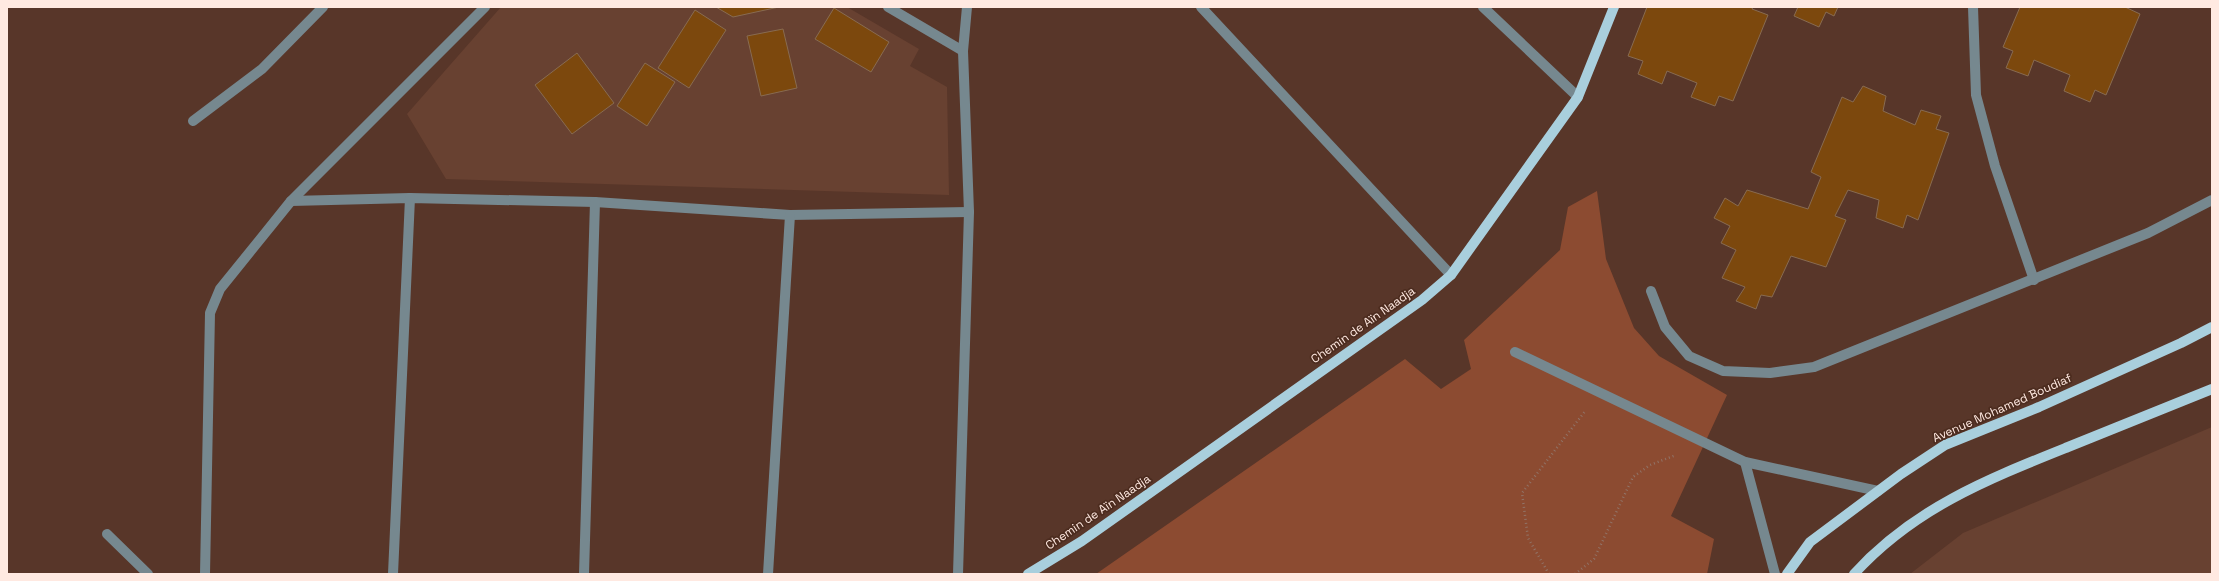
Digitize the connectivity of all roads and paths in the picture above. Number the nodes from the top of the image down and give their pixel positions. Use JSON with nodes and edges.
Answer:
{"nodes":[{"id":1,"x":323,"y":7,"type":"edge"},
{"id":2,"x":485,"y":7,"type":"edge"},
{"id":3,"x":888,"y":7,"type":"edge"},
{"id":4,"x":967,"y":7,"type":"edge"},
{"id":5,"x":1201,"y":7,"type":"edge"},
{"id":6,"x":1483,"y":7,"type":"edge"},
{"id":7,"x":1614,"y":7,"type":"edge"},
{"id":8,"x":1973,"y":7,"type":"edge"},
{"id":9,"x":963,"y":51,"type":"junction"},
{"id":10,"x":1578,"y":97,"type":"junction"},
{"id":11,"x":193,"y":122,"type":"dead end"},
{"id":12,"x":410,"y":198,"type":"junction"},
{"id":13,"x":2212,"y":200,"type":"edge"},
{"id":14,"x":292,"y":202,"type":"junction"},
{"id":15,"x":595,"y":202,"type":"junction"},
{"id":16,"x":969,"y":212,"type":"junction"},
{"id":17,"x":790,"y":215,"type":"junction"},
{"id":18,"x":1451,"y":275,"type":"junction"},
{"id":19,"x":2034,"y":280,"type":"junction"},
{"id":20,"x":1651,"y":291,"type":"dead end"},
{"id":21,"x":2212,"y":327,"type":"edge"},
{"id":22,"x":1515,"y":352,"type":"dead end"},
{"id":23,"x":2212,"y":389,"type":"edge"},
{"id":24,"x":1600,"y":392,"type":"junction"},
{"id":25,"x":1688,"y":434,"type":"junction"},
{"id":26,"x":1745,"y":462,"type":"junction"},
{"id":27,"x":1878,"y":490,"type":"junction"},
{"id":28,"x":107,"y":534,"type":"dead end"},
{"id":29,"x":148,"y":574,"type":"edge"},
{"id":30,"x":204,"y":574,"type":"edge"},
{"id":31,"x":393,"y":574,"type":"edge"},
{"id":32,"x":584,"y":574,"type":"edge"},
{"id":33,"x":768,"y":574,"type":"edge"},
{"id":34,"x":958,"y":574,"type":"edge"},
{"id":35,"x":1028,"y":574,"type":"edge"},
{"id":36,"x":1549,"y":574,"type":"edge"},
{"id":37,"x":1575,"y":574,"type":"edge"},
{"id":38,"x":1775,"y":574,"type":"edge"},
{"id":39,"x":1787,"y":574,"type":"edge"},
{"id":40,"x":1854,"y":574,"type":"edge"}],
"edges":[{"from":1,"to":11,"type":"street"},
{"from":2,"to":14,"type":"street"},
{"from":3,"to":9,"type":"street"},
{"from":4,"to":9,"type":"street"},
{"from":5,"to":18,"type":"street"},
{"from":6,"to":10,"type":"street"},
{"from":7,"to":10,"type":"main road","name":"Chemin de Aïn Naadja"},
{"from":8,"to":19,"type":"street"},
{"from":9,"to":16,"type":"street"},
{"from":10,"to":18,"type":"main road","name":"Chemin de Aïn Naadja"},
{"from":12,"to":14,"type":"street"},
{"from":12,"to":15,"type":"street"},
{"from":12,"to":31,"type":"street"},
{"from":13,"to":19,"type":"street"},
{"from":14,"to":30,"type":"street"},
{"from":15,"to":17,"type":"street"},
{"from":15,"to":32,"type":"street"},
{"from":16,"to":17,"type":"street"},
{"from":16,"to":34,"type":"street"},
{"from":17,"to":33,"type":"street"},
{"from":18,"to":35,"type":"main road","name":"Chemin de Aïn Naadja"},
{"from":19,"to":20,"type":"street"},
{"from":21,"to":27,"type":"main road","name":"Avenue Mohamed Boudiaf"},
{"from":22,"to":24,"type":"street"},
{"from":23,"to":40,"type":"main road"},
{"from":24,"to":25,"type":"street"},
{"from":24,"to":36,"type":"path"},
{"from":25,"to":26,"type":"street"},
{"from":25,"to":37,"type":"path"},
{"from":26,"to":27,"type":"street"},
{"from":26,"to":38,"type":"street"},
{"from":27,"to":39,"type":"main road","name":"Avenue Mohamed Boudiaf"},
{"from":28,"to":29,"type":"street"}]}
